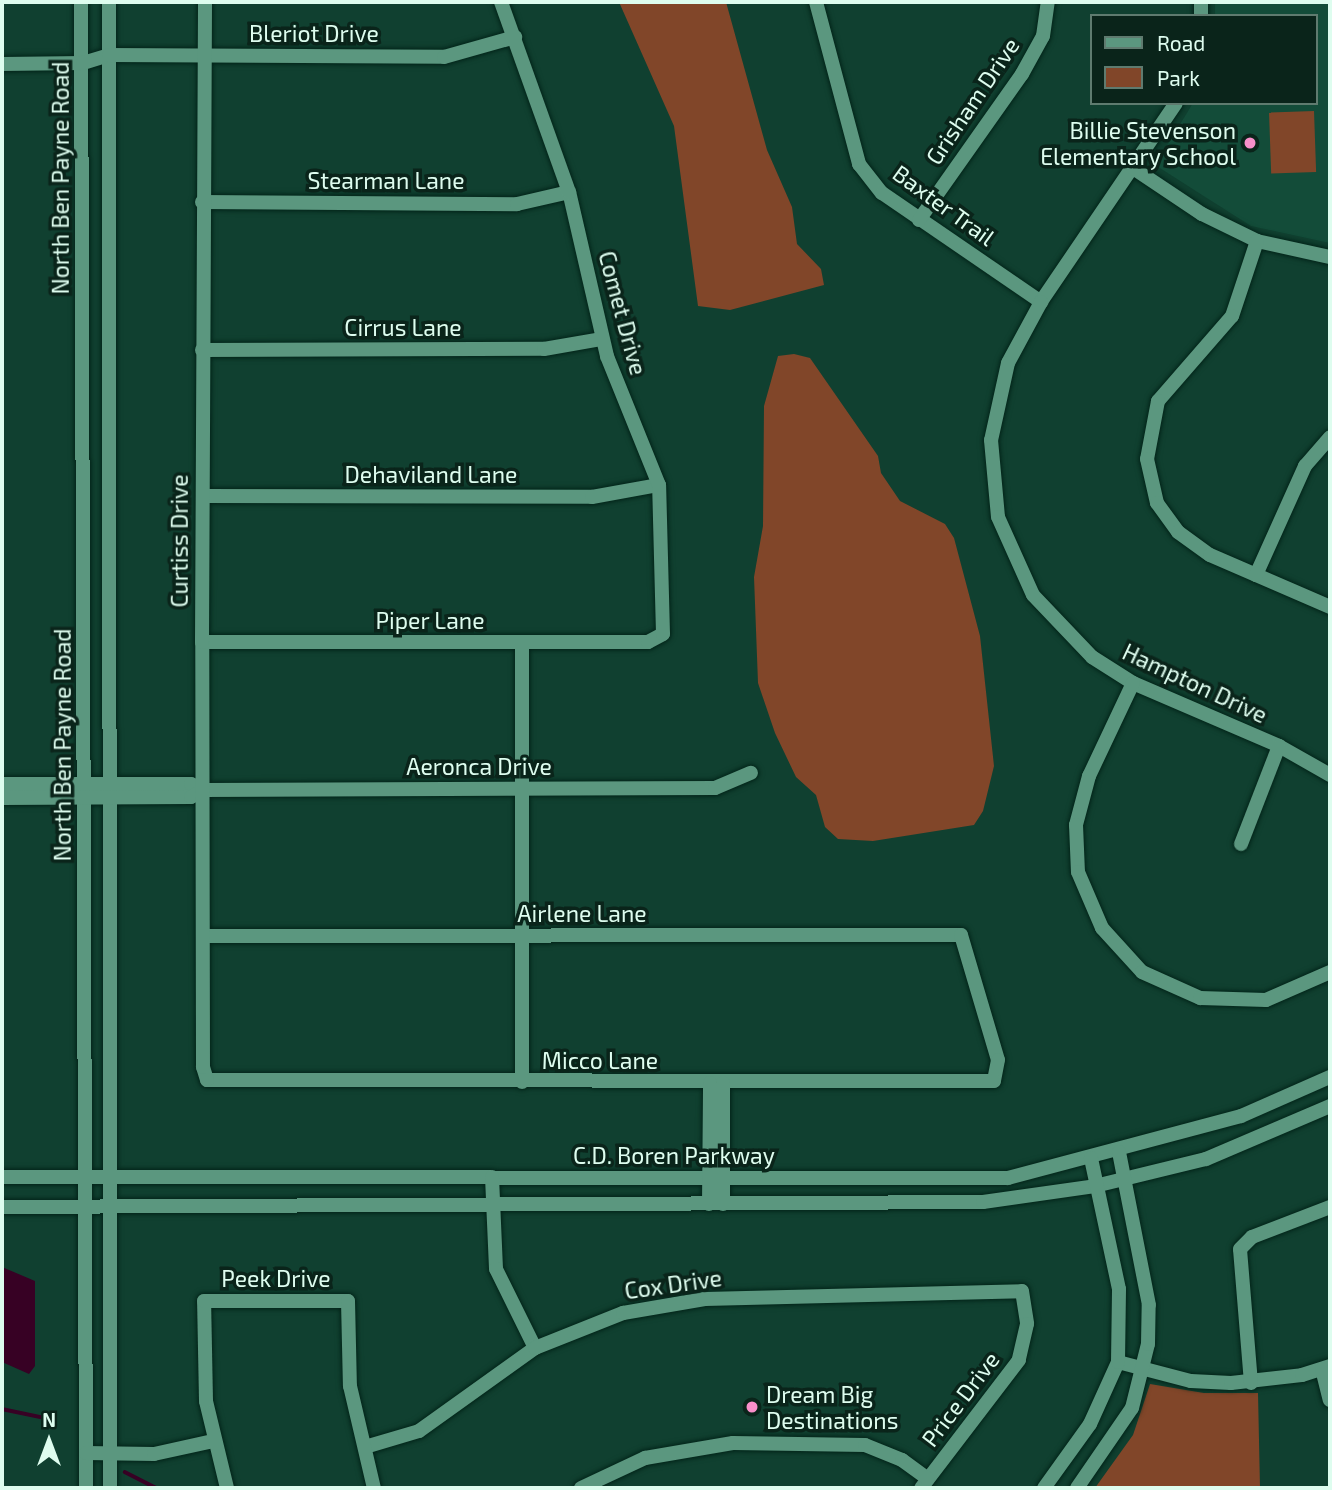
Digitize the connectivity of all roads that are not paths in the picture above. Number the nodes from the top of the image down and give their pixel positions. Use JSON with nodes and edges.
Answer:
{"nodes":[{"id":1,"x":82,"y":2,"type":"edge"},
{"id":2,"x":109,"y":2,"type":"edge"},
{"id":3,"x":205,"y":2,"type":"edge"},
{"id":4,"x":501,"y":2,"type":"edge"},
{"id":5,"x":816,"y":2,"type":"edge"},
{"id":6,"x":1048,"y":2,"type":"edge"},
{"id":7,"x":515,"y":37,"type":"junction"},
{"id":8,"x":109,"y":55,"type":"junction"},
{"id":9,"x":204,"y":56,"type":"junction"},
{"id":10,"x":2,"y":64,"type":"edge"},
{"id":11,"x":83,"y":64,"type":"junction"},
{"id":12,"x":1175,"y":105,"type":"edge"},
{"id":13,"x":1133,"y":168,"type":"junction"},
{"id":14,"x":569,"y":192,"type":"junction"},
{"id":15,"x":202,"y":202,"type":"junction"},
{"id":16,"x":919,"y":220,"type":"junction"},
{"id":17,"x":1257,"y":242,"type":"junction"},
{"id":18,"x":1330,"y":257,"type":"edge"},
{"id":19,"x":1041,"y":302,"type":"junction"},
{"id":20,"x":602,"y":339,"type":"junction"},
{"id":21,"x":202,"y":350,"type":"junction"},
{"id":22,"x":1330,"y":437,"type":"edge"},
{"id":23,"x":659,"y":485,"type":"junction"},
{"id":24,"x":203,"y":496,"type":"junction"},
{"id":25,"x":1256,"y":575,"type":"junction"},
{"id":26,"x":1330,"y":607,"type":"edge"},
{"id":27,"x":658,"y":639,"type":"joint"},
{"id":28,"x":202,"y":642,"type":"junction"},
{"id":29,"x":522,"y":643,"type":"junction"},
{"id":30,"x":1133,"y":683,"type":"junction"},
{"id":31,"x":1279,"y":746,"type":"junction"},
{"id":32,"x":751,"y":773,"type":"dead end"},
{"id":33,"x":1330,"y":775,"type":"edge"},
{"id":34,"x":2,"y":784,"type":"edge"},
{"id":35,"x":522,"y":789,"type":"junction"},
{"id":36,"x":203,"y":790,"type":"junction"},
{"id":37,"x":85,"y":791,"type":"junction"},
{"id":38,"x":109,"y":791,"type":"junction"},
{"id":39,"x":2,"y":797,"type":"edge"},
{"id":40,"x":1241,"y":844,"type":"dead end"},
{"id":41,"x":203,"y":936,"type":"junction"},
{"id":42,"x":522,"y":936,"type":"junction"},
{"id":43,"x":1330,"y":972,"type":"edge"},
{"id":44,"x":1330,"y":1076,"type":"edge"},
{"id":45,"x":207,"y":1080,"type":"joint"},
{"id":46,"x":994,"y":1081,"type":"joint"},
{"id":47,"x":522,"y":1082,"type":"junction"},
{"id":48,"x":717,"y":1083,"type":"junction"},
{"id":49,"x":1330,"y":1106,"type":"edge"},
{"id":50,"x":1119,"y":1152,"type":"junction"},
{"id":51,"x":1091,"y":1158,"type":"junction"},
{"id":52,"x":87,"y":1176,"type":"junction"},
{"id":53,"x":110,"y":1176,"type":"junction"},
{"id":54,"x":2,"y":1177,"type":"edge"},
{"id":55,"x":492,"y":1177,"type":"junction"},
{"id":56,"x":716,"y":1178,"type":"junction"},
{"id":57,"x":1125,"y":1179,"type":"junction"},
{"id":58,"x":1096,"y":1186,"type":"junction"},
{"id":59,"x":716,"y":1204,"type":"junction"},
{"id":60,"x":492,"y":1205,"type":"junction"},
{"id":61,"x":87,"y":1206,"type":"junction"},
{"id":62,"x":110,"y":1206,"type":"junction"},
{"id":63,"x":2,"y":1207,"type":"edge"},
{"id":64,"x":1330,"y":1208,"type":"edge"},
{"id":65,"x":1023,"y":1291,"type":"joint"},
{"id":66,"x":534,"y":1348,"type":"junction"},
{"id":67,"x":1118,"y":1362,"type":"junction"},
{"id":68,"x":1326,"y":1368,"type":"edge"},
{"id":69,"x":1144,"y":1370,"type":"junction"},
{"id":70,"x":1251,"y":1383,"type":"junction"},
{"id":71,"x":1330,"y":1400,"type":"edge"},
{"id":72,"x":213,"y":1441,"type":"junction"},
{"id":73,"x":365,"y":1447,"type":"junction"},
{"id":74,"x":86,"y":1453,"type":"junction"},
{"id":75,"x":110,"y":1454,"type":"junction"},
{"id":76,"x":925,"y":1484,"type":"edge"},
{"id":77,"x":86,"y":1488,"type":"edge"},
{"id":78,"x":110,"y":1488,"type":"edge"},
{"id":79,"x":227,"y":1488,"type":"edge"},
{"id":80,"x":374,"y":1488,"type":"edge"},
{"id":81,"x":581,"y":1488,"type":"edge"},
{"id":82,"x":1044,"y":1488,"type":"edge"},
{"id":83,"x":1077,"y":1488,"type":"edge"}],
"edges":[{"from":1,"to":11,"type":"street","name":"North Ben Payne Road"},
{"from":2,"to":8,"type":"street","name":"North Ben Payne Road"},
{"from":3,"to":9,"type":"street","name":"Curtiss Drive"},
{"from":4,"to":7,"type":"street","name":"Comet Drive"},
{"from":5,"to":16,"type":"street","name":"Baxter Trail"},
{"from":6,"to":16,"type":"street","name":"Grisham Drive"},
{"from":7,"to":9,"type":"street","name":"Bleriot Drive"},
{"from":7,"to":14,"type":"street","name":"Comet Drive"},
{"from":8,"to":9,"type":"street","name":"Bleriot Drive"},
{"from":8,"to":11,"type":"street","name":"Bleriot Drive"},
{"from":8,"to":38,"type":"street","name":"North Ben Payne Road"},
{"from":9,"to":15,"type":"street","name":"Curtiss Drive"},
{"from":10,"to":11,"type":"street","name":"Bleriot Drive"},
{"from":11,"to":37,"type":"street","name":"North Ben Payne Road"},
{"from":12,"to":13,"type":"street","name":"Hampton Drive"},
{"from":13,"to":17,"type":"street"},
{"from":13,"to":19,"type":"street","name":"Hampton Drive"},
{"from":14,"to":15,"type":"street","name":"Stearman Lane"},
{"from":14,"to":20,"type":"street","name":"Comet Drive"},
{"from":15,"to":21,"type":"street","name":"Curtiss Drive"},
{"from":16,"to":19,"type":"street","name":"Baxter Trail"},
{"from":17,"to":18,"type":"street"},
{"from":17,"to":25,"type":"street"},
{"from":19,"to":30,"type":"street","name":"Hampton Drive"},
{"from":20,"to":21,"type":"street","name":"Cirrus Lane"},
{"from":20,"to":23,"type":"street","name":"Comet Drive"},
{"from":21,"to":24,"type":"street","name":"Curtiss Drive"},
{"from":22,"to":25,"type":"street"},
{"from":23,"to":24,"type":"street","name":"Dehaviland Lane"},
{"from":23,"to":27,"type":"street","name":"Comet Drive"},
{"from":24,"to":28,"type":"street","name":"Curtiss Drive"},
{"from":25,"to":26,"type":"street"},
{"from":27,"to":29,"type":"street","name":"Piper Lane"},
{"from":28,"to":29,"type":"street","name":"Piper Lane"},
{"from":28,"to":36,"type":"street","name":"Curtiss Drive"},
{"from":29,"to":35,"type":"street"},
{"from":30,"to":31,"type":"street","name":"Hampton Drive"},
{"from":30,"to":43,"type":"street"},
{"from":31,"to":33,"type":"street","name":"Hampton Drive"},
{"from":31,"to":40,"type":"street"},
{"from":32,"to":35,"type":"street","name":"Aeronca Drive"},
{"from":34,"to":37,"type":"street","name":"Aeronca Drive"},
{"from":35,"to":36,"type":"street","name":"Aeronca Drive"},
{"from":35,"to":42,"type":"street"},
{"from":36,"to":38,"type":"street","name":"Aeronca Drive"},
{"from":36,"to":41,"type":"street","name":"Curtiss Drive"},
{"from":37,"to":38,"type":"street","name":"Aeronca Drive"},
{"from":37,"to":39,"type":"street","name":"Aeronca Drive"},
{"from":37,"to":52,"type":"street","name":"North Ben Payne Road"},
{"from":38,"to":53,"type":"street","name":"North Ben Payne Road"},
{"from":41,"to":42,"type":"street","name":"Airlene Lane"},
{"from":41,"to":45,"type":"street","name":"Curtiss Drive"},
{"from":42,"to":46,"type":"street","name":"Airlene Lane"},
{"from":42,"to":47,"type":"street"},
{"from":44,"to":50,"type":"street","name":"C.D. Boren Parkway"},
{"from":45,"to":47,"type":"street","name":"Micco Lane"},
{"from":46,"to":48,"type":"street","name":"Micco Lane"},
{"from":47,"to":48,"type":"street","name":"Micco Lane"},
{"from":48,"to":56,"type":"street"},
{"from":49,"to":57,"type":"street"},
{"from":50,"to":51,"type":"street","name":"C.D. Boren Parkway"},
{"from":50,"to":57,"type":"street"},
{"from":51,"to":56,"type":"street","name":"C.D. Boren Parkway"},
{"from":51,"to":58,"type":"street"},
{"from":52,"to":53,"type":"street","name":"C.D. Boren Parkway"},
{"from":52,"to":54,"type":"street","name":"C.D. Boren Parkway"},
{"from":52,"to":61,"type":"street","name":"North Ben Payne Road"},
{"from":53,"to":55,"type":"street","name":"C.D. Boren Parkway"},
{"from":53,"to":62,"type":"street","name":"North Ben Payne Road"},
{"from":55,"to":56,"type":"street","name":"C.D. Boren Parkway"},
{"from":55,"to":60,"type":"street"},
{"from":56,"to":59,"type":"street"},
{"from":57,"to":58,"type":"street"},
{"from":57,"to":69,"type":"street"},
{"from":58,"to":59,"type":"street"},
{"from":58,"to":67,"type":"street"},
{"from":59,"to":60,"type":"street"},
{"from":60,"to":62,"type":"street"},
{"from":60,"to":66,"type":"street"},
{"from":61,"to":62,"type":"street"},
{"from":61,"to":63,"type":"street"},
{"from":61,"to":74,"type":"street","name":"North Ben Payne Road"},
{"from":62,"to":75,"type":"street","name":"North Ben Payne Road"},
{"from":64,"to":70,"type":"street"},
{"from":65,"to":66,"type":"street","name":"Cox Drive"},
{"from":65,"to":76,"type":"street","name":"Price Drive"},
{"from":66,"to":73,"type":"street","name":"Cox Drive"},
{"from":67,"to":69,"type":"street"},
{"from":67,"to":82,"type":"street"},
{"from":68,"to":70,"type":"street"},
{"from":68,"to":71,"type":"street"},
{"from":69,"to":70,"type":"street"},
{"from":69,"to":83,"type":"street"},
{"from":72,"to":73,"type":"street","name":"Peek Drive"},
{"from":72,"to":75,"type":"street"},
{"from":72,"to":79,"type":"street"},
{"from":73,"to":80,"type":"street"},
{"from":74,"to":75,"type":"street"},
{"from":74,"to":77,"type":"street","name":"North Ben Payne Road"},
{"from":75,"to":78,"type":"street","name":"North Ben Payne Road"},
{"from":76,"to":81,"type":"street"}]}
